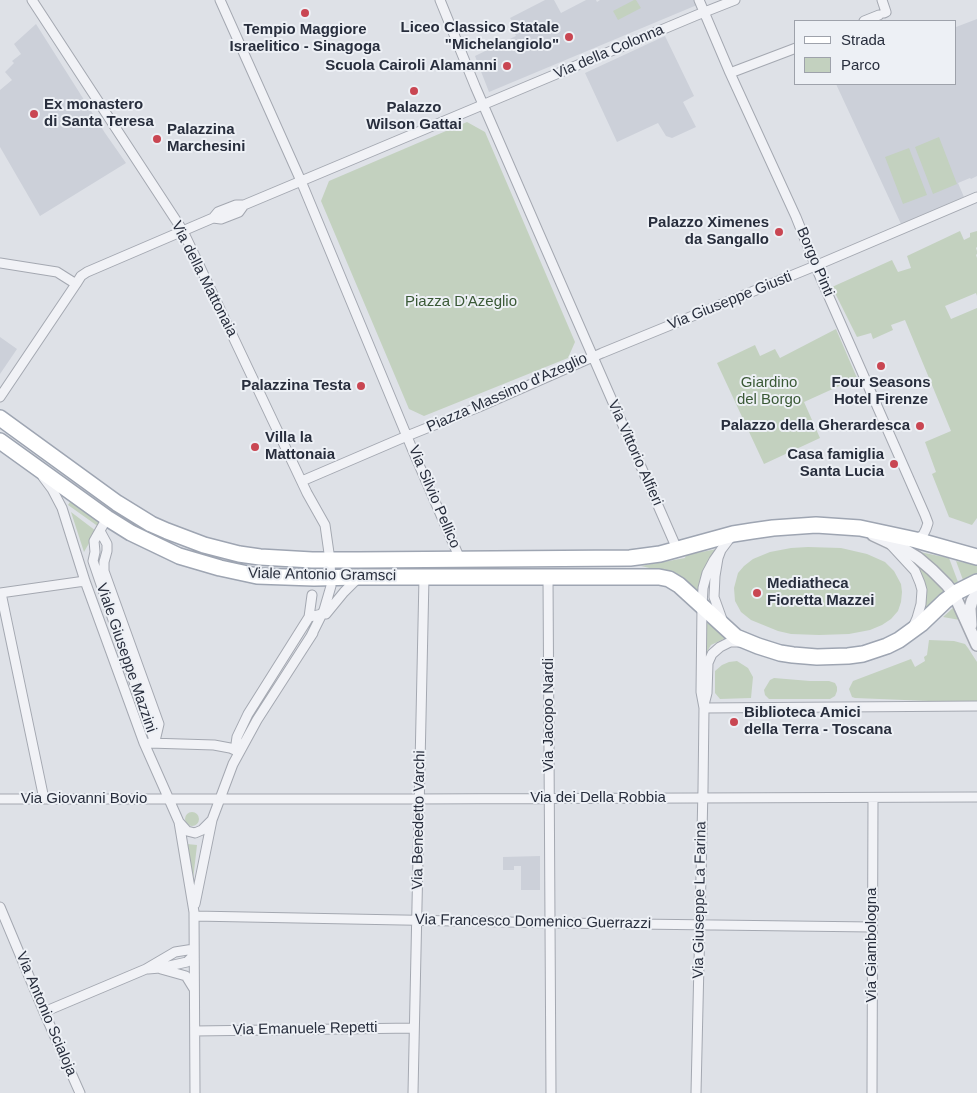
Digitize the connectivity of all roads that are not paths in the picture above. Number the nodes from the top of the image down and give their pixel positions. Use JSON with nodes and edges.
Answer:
{"nodes":[{"id":1,"x":32,"y":0,"type":"edge"},
{"id":2,"x":220,"y":0,"type":"edge"},
{"id":3,"x":440,"y":0,"type":"edge"},
{"id":4,"x":699,"y":0,"type":"edge"},
{"id":5,"x":735,"y":0,"type":"edge"},
{"id":6,"x":882,"y":0,"type":"edge"},
{"id":7,"x":704,"y":12,"type":"junction"},
{"id":8,"x":867,"y":20,"type":"edge"},
{"id":9,"x":794,"y":49,"type":"edge"},
{"id":10,"x":730,"y":73,"type":"junction"},
{"id":11,"x":484,"y":104,"type":"junction"},
{"id":12,"x":301,"y":181,"type":"junction"},
{"id":13,"x":977,"y":197,"type":"edge"},
{"id":14,"x":183,"y":231,"type":"junction"},
{"id":15,"x":0,"y":263,"type":"edge"},
{"id":16,"x":815,"y":266,"type":"junction"},
{"id":17,"x":76,"y":284,"type":"junction"},
{"id":18,"x":593,"y":358,"type":"junction"},
{"id":19,"x":0,"y":397,"type":"edge"},
{"id":20,"x":0,"y":418,"type":"edge"},
{"id":21,"x":407,"y":436,"type":"junction"},
{"id":22,"x":0,"y":441,"type":"edge"},
{"id":23,"x":33,"y":465,"type":"junction"},
{"id":24,"x":302,"y":481,"type":"junction"},
{"id":25,"x":104,"y":524,"type":"junction"},
{"id":26,"x":860,"y":528,"type":"junction"},
{"id":27,"x":734,"y":534,"type":"junction"},
{"id":28,"x":916,"y":540,"type":"junction"},
{"id":29,"x":888,"y":542,"type":"junction"},
{"id":30,"x":677,"y":549,"type":"junction"},
{"id":31,"x":721,"y":550,"type":"junction"},
{"id":32,"x":977,"y":557,"type":"edge"},
{"id":33,"x":460,"y":559,"type":"junction"},
{"id":34,"x":330,"y":560,"type":"junction"},
{"id":35,"x":360,"y":577,"type":"junction"},
{"id":36,"x":424,"y":577,"type":"junction"},
{"id":37,"x":548,"y":577,"type":"junction"},
{"id":38,"x":331,"y":578,"type":"junction"},
{"id":39,"x":85,"y":581,"type":"junction"},
{"id":40,"x":977,"y":582,"type":"edge"},
{"id":41,"x":1,"y":593,"type":"edge"},
{"id":42,"x":977,"y":593,"type":"edge"},
{"id":43,"x":954,"y":594,"type":"junction"},
{"id":44,"x":312,"y":595,"type":"dead end"},
{"id":45,"x":702,"y":606,"type":"junction"},
{"id":46,"x":322,"y":614,"type":"junction"},
{"id":47,"x":309,"y":617,"type":"junction"},
{"id":48,"x":726,"y":628,"type":"junction"},
{"id":49,"x":909,"y":634,"type":"junction"},
{"id":50,"x":311,"y":636,"type":"junction"},
{"id":51,"x":975,"y":641,"type":"edge"},
{"id":52,"x":746,"y":642,"type":"junction"},
{"id":53,"x":977,"y":706,"type":"edge"},
{"id":54,"x":704,"y":708,"type":"junction"},
{"id":55,"x":144,"y":743,"type":"junction"},
{"id":56,"x":155,"y":743,"type":"junction"},
{"id":57,"x":239,"y":752,"type":"junction"},
{"id":58,"x":977,"y":797,"type":"edge"},
{"id":59,"x":703,"y":798,"type":"junction"},
{"id":60,"x":873,"y":798,"type":"junction"},
{"id":61,"x":0,"y":799,"type":"edge"},
{"id":62,"x":44,"y":799,"type":"junction"},
{"id":63,"x":168,"y":799,"type":"junction"},
{"id":64,"x":219,"y":799,"type":"junction"},
{"id":65,"x":419,"y":799,"type":"junction"},
{"id":66,"x":550,"y":799,"type":"junction"},
{"id":67,"x":212,"y":820,"type":"junction"},
{"id":68,"x":179,"y":822,"type":"junction"},
{"id":69,"x":0,"y":908,"type":"edge"},
{"id":70,"x":194,"y":914,"type":"junction"},
{"id":71,"x":417,"y":920,"type":"junction"},
{"id":72,"x":550,"y":922,"type":"junction"},
{"id":73,"x":700,"y":925,"type":"junction"},
{"id":74,"x":872,"y":926,"type":"junction"},
{"id":75,"x":194,"y":952,"type":"junction"},
{"id":76,"x":160,"y":968,"type":"junction"},
{"id":77,"x":146,"y":969,"type":"junction"},
{"id":78,"x":194,"y":989,"type":"junction"},
{"id":79,"x":44,"y":1012,"type":"junction"},
{"id":80,"x":414,"y":1028,"type":"junction"},
{"id":81,"x":195,"y":1031,"type":"junction"},
{"id":82,"x":80,"y":1093,"type":"edge"},
{"id":83,"x":196,"y":1093,"type":"edge"},
{"id":84,"x":413,"y":1093,"type":"edge"},
{"id":85,"x":551,"y":1093,"type":"edge"},
{"id":86,"x":696,"y":1093,"type":"edge"},
{"id":87,"x":872,"y":1093,"type":"edge"}],
"edges":[{"from":1,"to":14,"type":"street","name":"Via della Mattonaia"},
{"from":2,"to":12,"type":"street","name":"Piazza Massimo d'Azeglio"},
{"from":3,"to":11,"type":"street","name":"Piazza Massimo d'Azeglio"},
{"from":4,"to":7,"type":"street","name":"Borgo Pinti"},
{"from":5,"to":7,"type":"street","name":"Via della Colonna"},
{"from":6,"to":8,"type":"street"},
{"from":7,"to":10,"type":"street","name":"Borgo Pinti"},
{"from":7,"to":11,"type":"street","name":"Via della Colonna"},
{"from":9,"to":10,"type":"street"},
{"from":10,"to":16,"type":"street","name":"Borgo Pinti"},
{"from":11,"to":12,"type":"street"},
{"from":11,"to":18,"type":"street","name":"Piazza Massimo d'Azeglio"},
{"from":12,"to":14,"type":"street"},
{"from":12,"to":21,"type":"street","name":"Piazza Massimo d'Azeglio"},
{"from":13,"to":16,"type":"street","name":"Via Giuseppe Giusti"},
{"from":14,"to":17,"type":"street"},
{"from":14,"to":24,"type":"street","name":"Via della Mattonaia"},
{"from":15,"to":17,"type":"street"},
{"from":16,"to":18,"type":"street","name":"Via Giuseppe Giusti"},
{"from":16,"to":28,"type":"street","name":"Borgo Pinti"},
{"from":17,"to":19,"type":"street"},
{"from":18,"to":21,"type":"street","name":"Piazza Massimo d'Azeglio"},
{"from":18,"to":30,"type":"street","name":"Via Vittorio Alfieri"},
{"from":20,"to":34,"type":"main road","name":"Viale Antonio Gramsci"},
{"from":21,"to":24,"type":"street"},
{"from":21,"to":33,"type":"street","name":"Via Silvio Pellico"},
{"from":22,"to":23,"type":"main road","name":"Viale Antonio Gramsci"},
{"from":23,"to":25,"type":"main road","name":"Viale Antonio Gramsci"},
{"from":23,"to":39,"type":"street","name":"Viale Giuseppe Mazzini"},
{"from":24,"to":34,"type":"street","name":"Via della Mattonaia"},
{"from":25,"to":38,"type":"main road","name":"Viale Antonio Gramsci"},
{"from":25,"to":56,"type":"street","name":"Viale Giuseppe Mazzini"},
{"from":26,"to":27,"type":"main road"},
{"from":26,"to":28,"type":"main road"},
{"from":26,"to":29,"type":"street"},
{"from":27,"to":30,"type":"main road","name":"Viale Antonio Gramsci"},
{"from":27,"to":31,"type":"street"},
{"from":28,"to":32,"type":"main road"},
{"from":29,"to":43,"type":"street"},
{"from":29,"to":49,"type":"street"},
{"from":30,"to":33,"type":"main road","name":"Viale Antonio Gramsci"},
{"from":31,"to":45,"type":"street"},
{"from":31,"to":48,"type":"street"},
{"from":33,"to":34,"type":"main road","name":"Viale Antonio Gramsci"},
{"from":34,"to":38,"type":"street","name":"Via della Mattonaia"},
{"from":35,"to":36,"type":"main road","name":"Viale Antonio Gramsci"},
{"from":35,"to":38,"type":"main road","name":"Viale Antonio Gramsci"},
{"from":35,"to":50,"type":"street"},
{"from":36,"to":37,"type":"main road","name":"Viale Antonio Gramsci"},
{"from":36,"to":65,"type":"street","name":"Via Benedetto Varchi"},
{"from":37,"to":45,"type":"main road","name":"Viale Antonio Gramsci"},
{"from":37,"to":66,"type":"street","name":"Via Jacopo Nardi"},
{"from":38,"to":46,"type":"street","name":"Via della Mattonaia"},
{"from":39,"to":41,"type":"street"},
{"from":39,"to":55,"type":"street","name":"Viale Giuseppe Mazzini"},
{"from":40,"to":43,"type":"main road"},
{"from":41,"to":62,"type":"street"},
{"from":42,"to":51,"type":"street"},
{"from":43,"to":49,"type":"main road"},
{"from":43,"to":51,"type":"street"},
{"from":44,"to":47,"type":"street"},
{"from":45,"to":48,"type":"main road","name":"Viale Antonio Gramsci"},
{"from":45,"to":54,"type":"street"},
{"from":46,"to":47,"type":"street"},
{"from":46,"to":50,"type":"street","name":"Via della Mattonaia"},
{"from":47,"to":57,"type":"street"},
{"from":48,"to":52,"type":"main road"},
{"from":49,"to":52,"type":"main road"},
{"from":50,"to":57,"type":"street","name":"Viale Giuseppe Mazzini"},
{"from":52,"to":54,"type":"street"},
{"from":53,"to":54,"type":"street"},
{"from":54,"to":59,"type":"street","name":"Via Giuseppe La Farina"},
{"from":55,"to":56,"type":"street"},
{"from":55,"to":63,"type":"street","name":"Viale Giuseppe Mazzini"},
{"from":56,"to":57,"type":"street"},
{"from":57,"to":64,"type":"street","name":"Viale Giuseppe Mazzini"},
{"from":58,"to":60,"type":"street","name":"Via dei Della Robbia"},
{"from":59,"to":60,"type":"street","name":"Via dei Della Robbia"},
{"from":59,"to":66,"type":"street","name":"Via dei Della Robbia"},
{"from":59,"to":73,"type":"street","name":"Via Giuseppe La Farina"},
{"from":60,"to":74,"type":"street","name":"Via Giambologna"},
{"from":61,"to":62,"type":"street","name":"Via Giovanni Bovio"},
{"from":62,"to":63,"type":"street","name":"Via Giovanni Bovio"},
{"from":63,"to":64,"type":"street"},
{"from":63,"to":68,"type":"street","name":"Viale Giuseppe Mazzini"},
{"from":64,"to":65,"type":"street","name":"Via dei Della Robbia"},
{"from":64,"to":67,"type":"street","name":"Viale Giuseppe Mazzini"},
{"from":65,"to":66,"type":"street","name":"Via dei Della Robbia"},
{"from":65,"to":71,"type":"street","name":"Via Benedetto Varchi"},
{"from":66,"to":72,"type":"street","name":"Via Jacopo Nardi"},
{"from":67,"to":68,"type":"street"},
{"from":67,"to":70,"type":"street","name":"Viale Giuseppe Mazzini"},
{"from":68,"to":70,"type":"street","name":"Viale Giuseppe Mazzini"},
{"from":69,"to":79,"type":"street","name":"Via Antonio Scialoja"},
{"from":70,"to":71,"type":"street","name":"Via Francesco Domenico Guerrazzi"},
{"from":70,"to":75,"type":"street","name":"Viale Giuseppe Mazzini"},
{"from":71,"to":72,"type":"street","name":"Via Francesco Domenico Guerrazzi"},
{"from":71,"to":80,"type":"street","name":"Via Benedetto Varchi"},
{"from":72,"to":73,"type":"street","name":"Via Francesco Domenico Guerrazzi"},
{"from":72,"to":85,"type":"street","name":"Via Jacopo Nardi"},
{"from":73,"to":74,"type":"street","name":"Via Francesco Domenico Guerrazzi"},
{"from":73,"to":86,"type":"street","name":"Via Giuseppe La Farina"},
{"from":74,"to":87,"type":"street","name":"Via Giambologna"},
{"from":75,"to":76,"type":"street"},
{"from":75,"to":77,"type":"street"},
{"from":75,"to":78,"type":"street","name":"Viale Giuseppe Mazzini"},
{"from":76,"to":77,"type":"street"},
{"from":76,"to":78,"type":"street"},
{"from":77,"to":79,"type":"street"},
{"from":78,"to":81,"type":"street","name":"Viale Giuseppe Mazzini"},
{"from":79,"to":82,"type":"street","name":"Via Antonio Scialoja"},
{"from":80,"to":81,"type":"street","name":"Via Emanuele Repetti"},
{"from":80,"to":84,"type":"street","name":"Via Benedetto Varchi"},
{"from":81,"to":83,"type":"street","name":"Viale Giuseppe Mazzini"}]}
